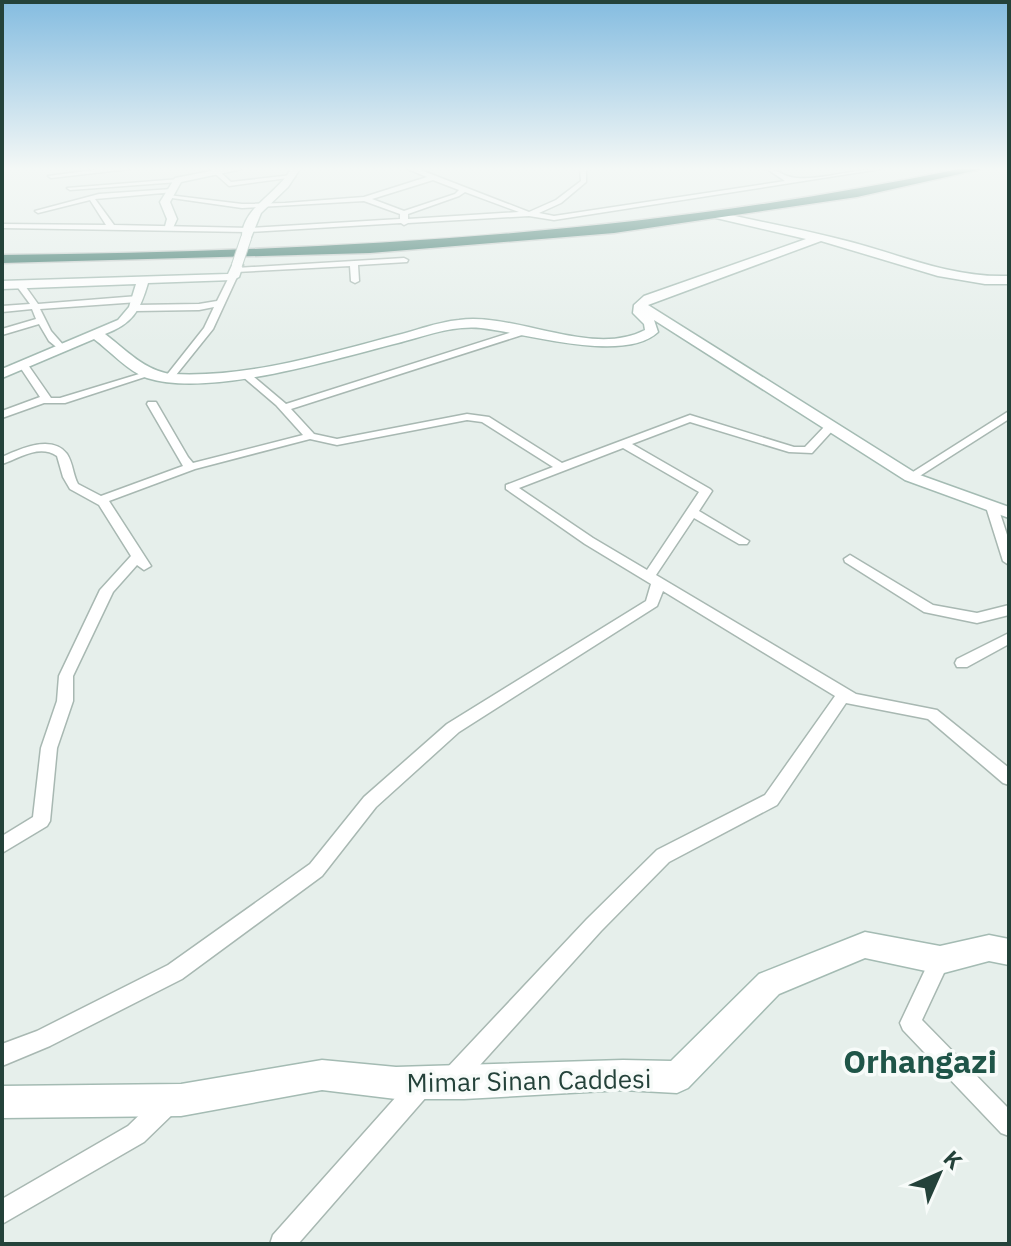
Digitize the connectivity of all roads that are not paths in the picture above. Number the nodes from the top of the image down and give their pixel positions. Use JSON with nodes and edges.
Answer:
{"nodes":[{"id":1,"x":77,"y":227,"type":"edge"},
{"id":2,"x":250,"y":227,"type":"edge"},
{"id":3,"x":332,"y":227,"type":"edge"},
{"id":4,"x":541,"y":227,"type":"edge"},
{"id":5,"x":622,"y":227,"type":"edge"},
{"id":6,"x":771,"y":227,"type":"edge"},
{"id":7,"x":112,"y":228,"type":"joint"},
{"id":8,"x":168,"y":228,"type":"joint"},
{"id":9,"x":248,"y":232,"type":"junction"},
{"id":10,"x":821,"y":238,"type":"junction"},
{"id":11,"x":2,"y":250,"type":"edge"},
{"id":12,"x":2,"y":259,"type":"edge"},
{"id":13,"x":404,"y":260,"type":"dead end"},
{"id":14,"x":354,"y":262,"type":"junction"},
{"id":15,"x":235,"y":271,"type":"junction"},
{"id":16,"x":1009,"y":280,"type":"edge"},
{"id":17,"x":143,"y":281,"type":"junction"},
{"id":18,"x":355,"y":281,"type":"dead end"},
{"id":19,"x":2,"y":285,"type":"edge"},
{"id":20,"x":20,"y":285,"type":"junction"},
{"id":21,"x":55,"y":285,"type":"junction"},
{"id":22,"x":33,"y":301,"type":"junction"},
{"id":23,"x":221,"y":303,"type":"junction"},
{"id":24,"x":136,"y":304,"type":"junction"},
{"id":25,"x":640,"y":305,"type":"junction"},
{"id":26,"x":2,"y":309,"type":"edge"},
{"id":27,"x":40,"y":321,"type":"junction"},
{"id":28,"x":2,"y":332,"type":"edge"},
{"id":29,"x":522,"y":332,"type":"junction"},
{"id":30,"x":96,"y":334,"type":"junction"},
{"id":31,"x":60,"y":347,"type":"junction"},
{"id":32,"x":23,"y":364,"type":"junction"},
{"id":33,"x":2,"y":374,"type":"edge"},
{"id":34,"x":149,"y":374,"type":"junction"},
{"id":35,"x":245,"y":374,"type":"junction"},
{"id":36,"x":169,"y":378,"type":"junction"},
{"id":37,"x":45,"y":399,"type":"junction"},
{"id":38,"x":152,"y":404,"type":"dead end"},
{"id":39,"x":284,"y":408,"type":"junction"},
{"id":40,"x":1009,"y":414,"type":"edge"},
{"id":41,"x":2,"y":415,"type":"edge"},
{"id":42,"x":829,"y":428,"type":"junction"},
{"id":43,"x":310,"y":436,"type":"junction"},
{"id":44,"x":623,"y":443,"type":"junction"},
{"id":45,"x":2,"y":461,"type":"edge"},
{"id":46,"x":191,"y":467,"type":"junction"},
{"id":47,"x":561,"y":467,"type":"junction"},
{"id":48,"x":911,"y":477,"type":"junction"},
{"id":49,"x":99,"y":501,"type":"junction"},
{"id":50,"x":992,"y":507,"type":"junction"},
{"id":51,"x":692,"y":512,"type":"junction"},
{"id":52,"x":1009,"y":513,"type":"edge"},
{"id":53,"x":743,"y":541,"type":"dead end"},
{"id":54,"x":850,"y":559,"type":"dead end"},
{"id":55,"x":1009,"y":561,"type":"edge"},
{"id":56,"x":654,"y":579,"type":"junction"},
{"id":57,"x":1009,"y":610,"type":"edge"},
{"id":58,"x":1009,"y":638,"type":"edge"},
{"id":59,"x":962,"y":663,"type":"dead end"},
{"id":60,"x":844,"y":694,"type":"junction"},
{"id":61,"x":1009,"y":778,"type":"edge"},
{"id":62,"x":2,"y":845,"type":"edge"},
{"id":63,"x":1009,"y":952,"type":"edge"},
{"id":64,"x":940,"y":960,"type":"junction"},
{"id":65,"x":2,"y":1055,"type":"edge"},
{"id":66,"x":435,"y":1083,"type":"junction"},
{"id":67,"x":171,"y":1100,"type":"junction"},
{"id":68,"x":2,"y":1102,"type":"edge"},
{"id":69,"x":1009,"y":1125,"type":"edge"},
{"id":70,"x":2,"y":1212,"type":"edge"},
{"id":71,"x":282,"y":1244,"type":"edge"}],
"edges":[{"from":1,"to":7,"type":"street"},
{"from":2,"to":9,"type":"street"},
{"from":3,"to":9,"type":"street"},
{"from":4,"to":11,"type":"highway"},
{"from":5,"to":12,"type":"highway"},
{"from":6,"to":10,"type":"street"},
{"from":7,"to":8,"type":"street"},
{"from":8,"to":9,"type":"street"},
{"from":9,"to":15,"type":"street","bridge":true},
{"from":10,"to":16,"type":"street"},
{"from":10,"to":25,"type":"street"},
{"from":13,"to":14,"type":"street"},
{"from":14,"to":15,"type":"street"},
{"from":14,"to":18,"type":"street"},
{"from":15,"to":17,"type":"street"},
{"from":15,"to":23,"type":"street"},
{"from":17,"to":21,"type":"street"},
{"from":17,"to":24,"type":"street"},
{"from":19,"to":20,"type":"street"},
{"from":20,"to":21,"type":"street"},
{"from":20,"to":22,"type":"street"},
{"from":21,"to":22,"type":"street"},
{"from":22,"to":24,"type":"street"},
{"from":22,"to":26,"type":"street"},
{"from":22,"to":27,"type":"street"},
{"from":23,"to":24,"type":"street"},
{"from":23,"to":36,"type":"street"},
{"from":24,"to":30,"type":"street"},
{"from":25,"to":29,"type":"street"},
{"from":25,"to":42,"type":"street"},
{"from":27,"to":28,"type":"street"},
{"from":27,"to":31,"type":"street"},
{"from":29,"to":35,"type":"street"},
{"from":29,"to":39,"type":"street"},
{"from":30,"to":31,"type":"street"},
{"from":30,"to":34,"type":"street"},
{"from":31,"to":32,"type":"street"},
{"from":32,"to":33,"type":"street"},
{"from":32,"to":37,"type":"street"},
{"from":34,"to":36,"type":"street"},
{"from":34,"to":37,"type":"street"},
{"from":35,"to":36,"type":"street"},
{"from":35,"to":39,"type":"street"},
{"from":37,"to":41,"type":"street"},
{"from":38,"to":46,"type":"street"},
{"from":39,"to":43,"type":"street"},
{"from":40,"to":48,"type":"street"},
{"from":42,"to":44,"type":"street"},
{"from":42,"to":48,"type":"street"},
{"from":43,"to":46,"type":"street"},
{"from":43,"to":47,"type":"street"},
{"from":44,"to":47,"type":"street"},
{"from":44,"to":51,"type":"street"},
{"from":45,"to":49,"type":"street"},
{"from":46,"to":49,"type":"street"},
{"from":47,"to":56,"type":"street"},
{"from":48,"to":50,"type":"street"},
{"from":49,"to":62,"type":"street"},
{"from":50,"to":52,"type":"street"},
{"from":50,"to":55,"type":"street"},
{"from":51,"to":53,"type":"street"},
{"from":51,"to":56,"type":"street"},
{"from":54,"to":57,"type":"street"},
{"from":56,"to":60,"type":"street"},
{"from":56,"to":65,"type":"street"},
{"from":58,"to":59,"type":"street"},
{"from":60,"to":61,"type":"street"},
{"from":60,"to":66,"type":"street"},
{"from":63,"to":64,"type":"street","name":"Mimar Sinan Caddesi"},
{"from":64,"to":66,"type":"street","name":"Mimar Sinan Caddesi"},
{"from":64,"to":69,"type":"street"},
{"from":66,"to":67,"type":"street","name":"Mimar Sinan Caddesi"},
{"from":66,"to":71,"type":"street"},
{"from":67,"to":68,"type":"street","name":"Mimar Sinan Caddesi"},
{"from":67,"to":70,"type":"street"}]}
